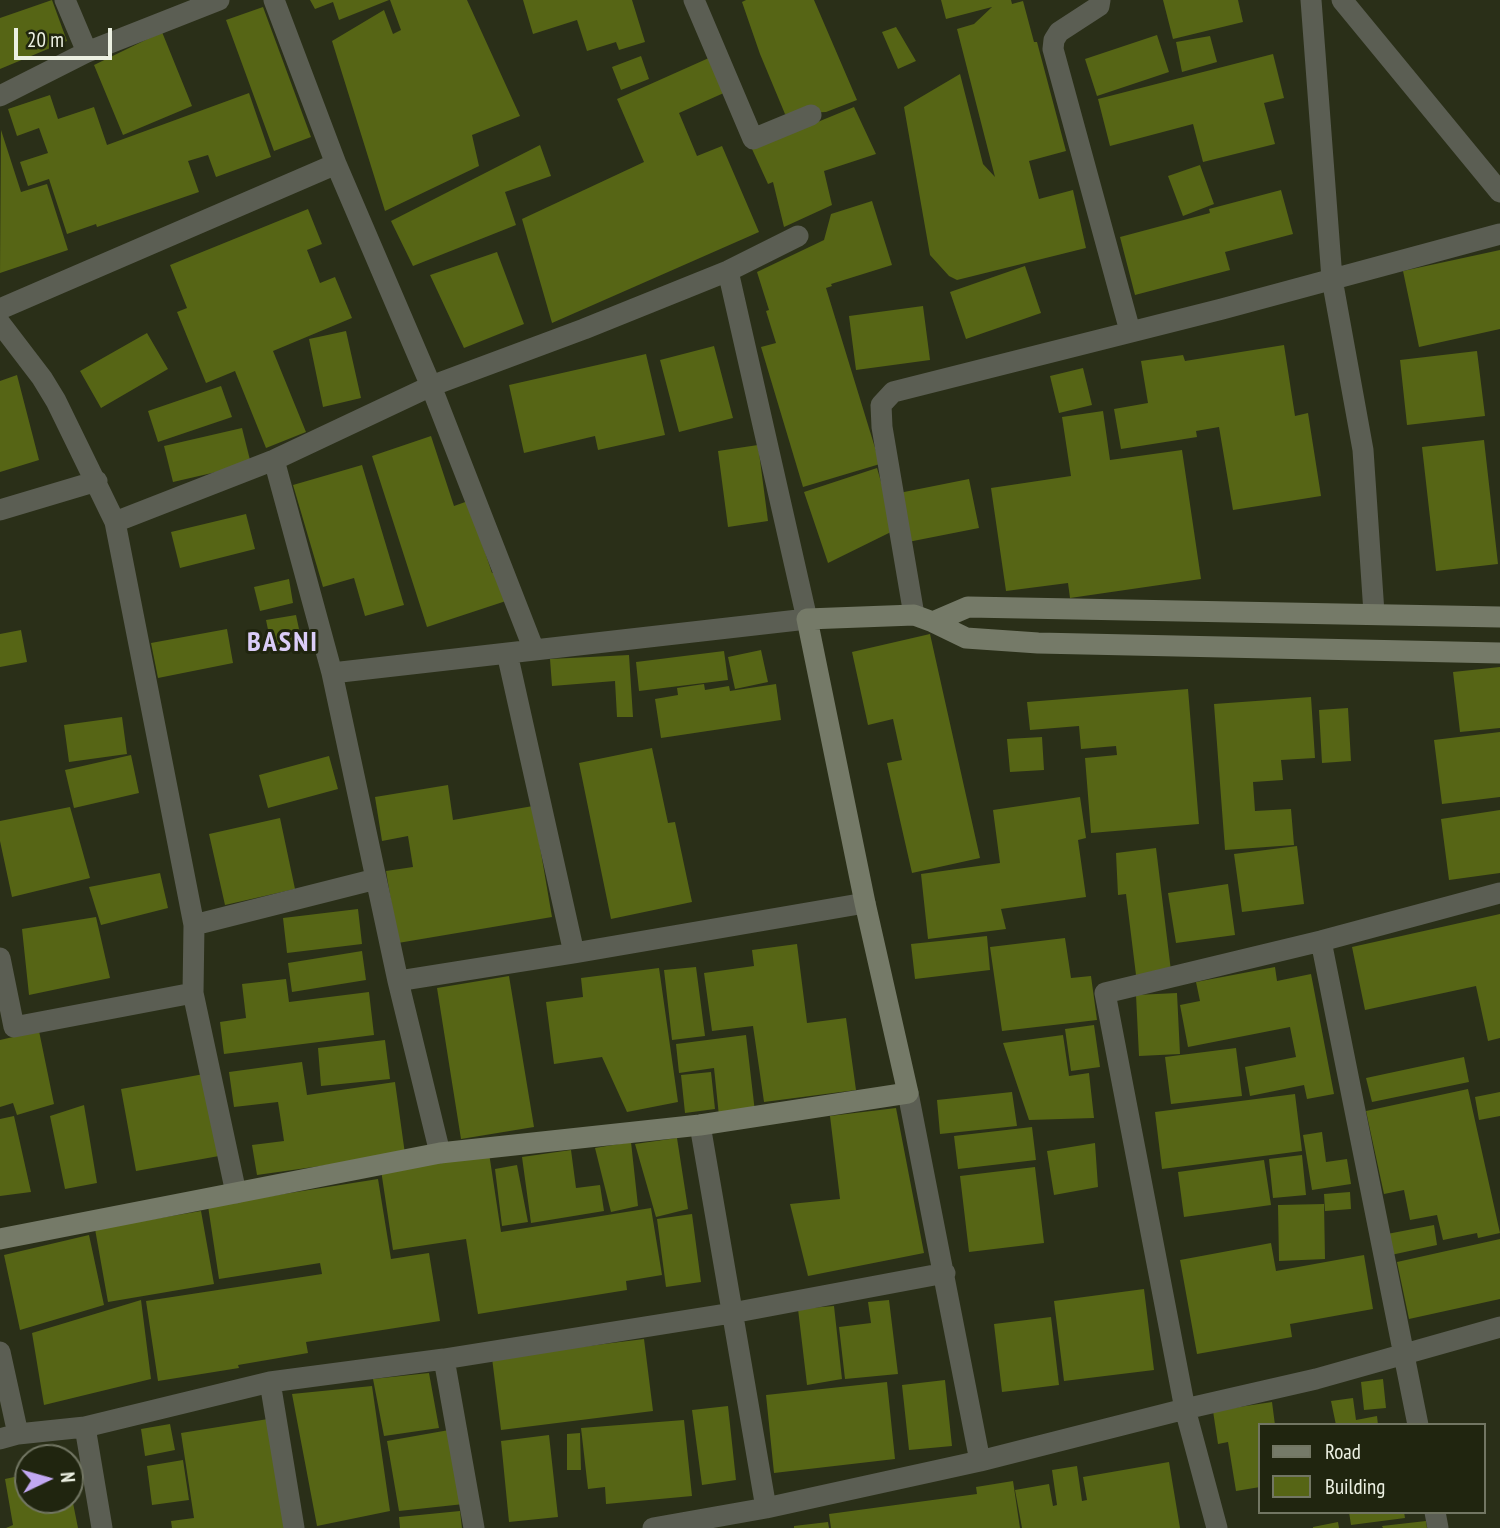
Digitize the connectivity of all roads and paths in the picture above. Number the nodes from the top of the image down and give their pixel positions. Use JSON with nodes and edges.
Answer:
{"nodes":[{"id":1,"x":65,"y":0,"type":"edge"},
{"id":2,"x":219,"y":0,"type":"edge"},
{"id":3,"x":274,"y":0,"type":"edge"},
{"id":4,"x":1100,"y":0,"type":"edge"},
{"id":5,"x":1311,"y":0,"type":"edge"},
{"id":6,"x":1342,"y":0,"type":"edge"},
{"id":7,"x":703,"y":3,"type":"edge"},
{"id":8,"x":87,"y":52,"type":"junction"},
{"id":9,"x":0,"y":96,"type":"edge"},
{"id":10,"x":811,"y":115,"type":"dead end"},
{"id":11,"x":336,"y":164,"type":"junction"},
{"id":12,"x":1500,"y":192,"type":"edge"},
{"id":13,"x":1500,"y":234,"type":"edge"},
{"id":14,"x":798,"y":236,"type":"dead end"},
{"id":15,"x":728,"y":271,"type":"junction"},
{"id":16,"x":1332,"y":279,"type":"junction"},
{"id":17,"x":0,"y":309,"type":"edge"},
{"id":18,"x":0,"y":323,"type":"edge"},
{"id":19,"x":1130,"y":331,"type":"junction"},
{"id":20,"x":431,"y":386,"type":"junction"},
{"id":21,"x":274,"y":460,"type":"junction"},
{"id":22,"x":97,"y":481,"type":"junction"},
{"id":23,"x":0,"y":510,"type":"edge"},
{"id":24,"x":115,"y":522,"type":"junction"},
{"id":25,"x":1374,"y":613,"type":"junction"},
{"id":26,"x":1500,"y":617,"type":"edge"},
{"id":27,"x":807,"y":619,"type":"junction"},
{"id":28,"x":924,"y":619,"type":"junction"},
{"id":29,"x":534,"y":650,"type":"junction"},
{"id":30,"x":508,"y":653,"type":"junction"},
{"id":31,"x":1500,"y":653,"type":"edge"},
{"id":32,"x":332,"y":673,"type":"junction"},
{"id":33,"x":376,"y":879,"type":"junction"},
{"id":34,"x":1500,"y":893,"type":"edge"},
{"id":35,"x":865,"y":903,"type":"junction"},
{"id":36,"x":194,"y":925,"type":"junction"},
{"id":37,"x":1321,"y":941,"type":"junction"},
{"id":38,"x":574,"y":953,"type":"junction"},
{"id":39,"x":0,"y":958,"type":"edge"},
{"id":40,"x":398,"y":981,"type":"junction"},
{"id":41,"x":192,"y":993,"type":"junction"},
{"id":42,"x":7,"y":1028,"type":"edge"},
{"id":43,"x":908,"y":1093,"type":"junction"},
{"id":44,"x":700,"y":1125,"type":"junction"},
{"id":45,"x":440,"y":1153,"type":"junction"},
{"id":46,"x":236,"y":1194,"type":"junction"},
{"id":47,"x":0,"y":1239,"type":"edge"},
{"id":48,"x":945,"y":1272,"type":"junction"},
{"id":49,"x":732,"y":1313,"type":"junction"},
{"id":50,"x":1500,"y":1327,"type":"edge"},
{"id":51,"x":0,"y":1352,"type":"edge"},
{"id":52,"x":1404,"y":1356,"type":"junction"},
{"id":53,"x":444,"y":1359,"type":"junction"},
{"id":54,"x":270,"y":1382,"type":"junction"},
{"id":55,"x":1185,"y":1409,"type":"junction"},
{"id":56,"x":1418,"y":1423,"type":"edge"},
{"id":57,"x":85,"y":1427,"type":"junction"},
{"id":58,"x":9,"y":1436,"type":"edge"},
{"id":59,"x":981,"y":1461,"type":"junction"},
{"id":60,"x":766,"y":1508,"type":"junction"},
{"id":61,"x":102,"y":1528,"type":"edge"},
{"id":62,"x":294,"y":1528,"type":"edge"},
{"id":63,"x":474,"y":1528,"type":"edge"},
{"id":64,"x":653,"y":1528,"type":"edge"},
{"id":65,"x":1217,"y":1528,"type":"edge"}],
"edges":[{"from":1,"to":8,"type":"street"},
{"from":2,"to":8,"type":"street"},
{"from":3,"to":11,"type":"street"},
{"from":4,"to":19,"type":"street"},
{"from":5,"to":16,"type":"street"},
{"from":6,"to":12,"type":"street"},
{"from":7,"to":10,"type":"street"},
{"from":8,"to":9,"type":"street"},
{"from":11,"to":17,"type":"street"},
{"from":11,"to":20,"type":"street"},
{"from":13,"to":16,"type":"street"},
{"from":14,"to":15,"type":"street"},
{"from":15,"to":20,"type":"street"},
{"from":15,"to":27,"type":"street"},
{"from":16,"to":19,"type":"street"},
{"from":16,"to":25,"type":"street"},
{"from":18,"to":22,"type":"street"},
{"from":19,"to":28,"type":"street"},
{"from":20,"to":21,"type":"street"},
{"from":20,"to":29,"type":"street"},
{"from":21,"to":24,"type":"street"},
{"from":21,"to":32,"type":"street"},
{"from":22,"to":23,"type":"street"},
{"from":22,"to":24,"type":"street"},
{"from":24,"to":36,"type":"street"},
{"from":25,"to":26,"type":"street"},
{"from":25,"to":28,"type":"street"},
{"from":27,"to":28,"type":"street"},
{"from":27,"to":29,"type":"street"},
{"from":27,"to":35,"type":"street"},
{"from":28,"to":31,"type":"street"},
{"from":29,"to":30,"type":"street"},
{"from":30,"to":32,"type":"street"},
{"from":30,"to":38,"type":"street"},
{"from":32,"to":33,"type":"street"},
{"from":33,"to":36,"type":"street"},
{"from":33,"to":40,"type":"street"},
{"from":34,"to":37,"type":"street"},
{"from":35,"to":38,"type":"street"},
{"from":35,"to":43,"type":"street"},
{"from":36,"to":41,"type":"street"},
{"from":37,"to":52,"type":"street"},
{"from":37,"to":55,"type":"street"},
{"from":38,"to":40,"type":"street"},
{"from":39,"to":42,"type":"street"},
{"from":40,"to":45,"type":"street"},
{"from":41,"to":42,"type":"street"},
{"from":41,"to":46,"type":"street"},
{"from":43,"to":44,"type":"street"},
{"from":43,"to":48,"type":"street"},
{"from":44,"to":45,"type":"street"},
{"from":44,"to":49,"type":"street"},
{"from":45,"to":46,"type":"street"},
{"from":46,"to":47,"type":"street"},
{"from":48,"to":49,"type":"street"},
{"from":48,"to":59,"type":"street"},
{"from":49,"to":53,"type":"street"},
{"from":49,"to":60,"type":"street"},
{"from":50,"to":52,"type":"street"},
{"from":51,"to":58,"type":"street"},
{"from":52,"to":55,"type":"street"},
{"from":52,"to":56,"type":"street"},
{"from":53,"to":54,"type":"street"},
{"from":53,"to":63,"type":"street"},
{"from":54,"to":57,"type":"street"},
{"from":54,"to":62,"type":"street"},
{"from":55,"to":59,"type":"street"},
{"from":55,"to":65,"type":"street"},
{"from":57,"to":58,"type":"street"},
{"from":57,"to":61,"type":"street"},
{"from":59,"to":60,"type":"street"},
{"from":60,"to":64,"type":"street"}]}
